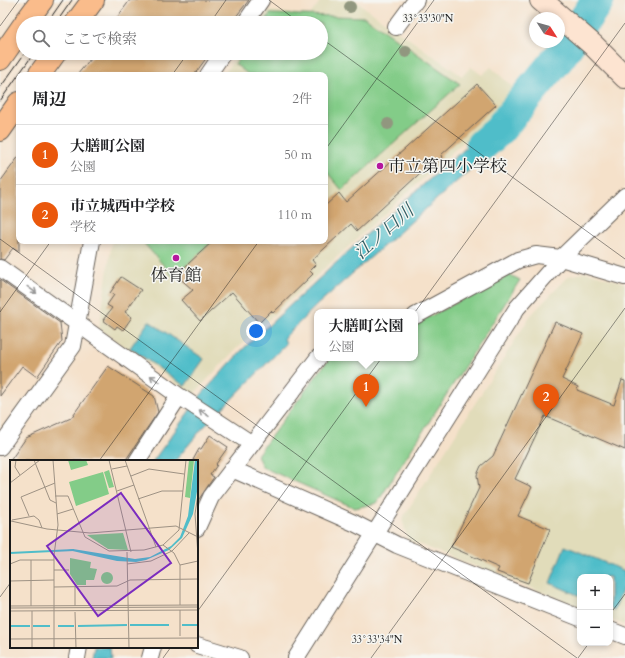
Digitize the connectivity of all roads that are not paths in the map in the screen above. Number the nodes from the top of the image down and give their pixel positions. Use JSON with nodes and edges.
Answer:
{"nodes":[{"id":1,"x":42,"y":0,"type":"edge"},
{"id":2,"x":92,"y":0,"type":"edge"},
{"id":3,"x":261,"y":0,"type":"edge"},
{"id":4,"x":416,"y":0,"type":"edge"},
{"id":5,"x":541,"y":0,"type":"edge"},
{"id":6,"x":30,"y":16,"type":"edge"},
{"id":7,"x":81,"y":16,"type":"edge"},
{"id":8,"x":249,"y":16,"type":"edge"},
{"id":9,"x":396,"y":27,"type":"dead end"},
{"id":10,"x":16,"y":36,"type":"edge"},
{"id":11,"x":0,"y":59,"type":"edge"},
{"id":12,"x":50,"y":60,"type":"edge"},
{"id":13,"x":219,"y":60,"type":"edge"},
{"id":14,"x":41,"y":72,"type":"edge"},
{"id":15,"x":210,"y":72,"type":"edge"},
{"id":16,"x":625,"y":77,"type":"edge"},
{"id":17,"x":16,"y":107,"type":"edge"},
{"id":18,"x":0,"y":130,"type":"edge"},
{"id":19,"x":625,"y":196,"type":"edge"},
{"id":20,"x":91,"y":244,"type":"edge"},
{"id":21,"x":561,"y":258,"type":"junction"},
{"id":22,"x":0,"y":268,"type":"edge"},
{"id":23,"x":625,"y":277,"type":"edge"},
{"id":24,"x":418,"y":314,"type":"edge"},
{"id":25,"x":77,"y":324,"type":"junction"},
{"id":26,"x":316,"y":361,"type":"edge"},
{"id":27,"x":183,"y":399,"type":"junction"},
{"id":28,"x":252,"y":444,"type":"junction"},
{"id":29,"x":0,"y":447,"type":"edge"},
{"id":30,"x":138,"y":460,"type":"edge"},
{"id":31,"x":232,"y":469,"type":"junction"},
{"id":32,"x":198,"y":526,"type":"edge"},
{"id":33,"x":376,"y":534,"type":"junction"},
{"id":34,"x":577,"y":617,"type":"edge"},
{"id":35,"x":613,"y":631,"type":"edge"},
{"id":36,"x":625,"y":636,"type":"edge"},
{"id":37,"x":198,"y":645,"type":"edge"},
{"id":38,"x":79,"y":648,"type":"edge"},
{"id":39,"x":153,"y":648,"type":"edge"},
{"id":40,"x":77,"y":658,"type":"edge"},
{"id":41,"x":150,"y":658,"type":"edge"},
{"id":42,"x":240,"y":658,"type":"edge"},
{"id":43,"x":296,"y":658,"type":"edge"}],
"edges":[{"from":1,"to":6,"type":"highway"},
{"from":2,"to":7,"type":"highway"},
{"from":3,"to":8,"type":"street"},
{"from":4,"to":9,"type":"street"},
{"from":5,"to":16,"type":"main road"},
{"from":10,"to":11,"type":"highway"},
{"from":12,"to":14,"type":"highway"},
{"from":13,"to":15,"type":"street"},
{"from":17,"to":18,"type":"highway"},
{"from":19,"to":21,"type":"street"},
{"from":20,"to":25,"type":"street"},
{"from":21,"to":23,"type":"street"},
{"from":21,"to":24,"type":"street"},
{"from":21,"to":33,"type":"street"},
{"from":22,"to":25,"type":"street","one_way":true},
{"from":27,"to":25,"type":"street","one_way":true},
{"from":25,"to":29,"type":"street"},
{"from":26,"to":28,"type":"street"},
{"from":28,"to":27,"type":"street","one_way":true},
{"from":27,"to":30,"type":"street"},
{"from":28,"to":31,"type":"street"},
{"from":31,"to":32,"type":"street"},
{"from":31,"to":33,"type":"street"},
{"from":33,"to":34,"type":"street"},
{"from":33,"to":43,"type":"street"},
{"from":35,"to":36,"type":"street"},
{"from":37,"to":42,"type":"street"},
{"from":38,"to":40,"type":"street"},
{"from":39,"to":41,"type":"street"}]}
